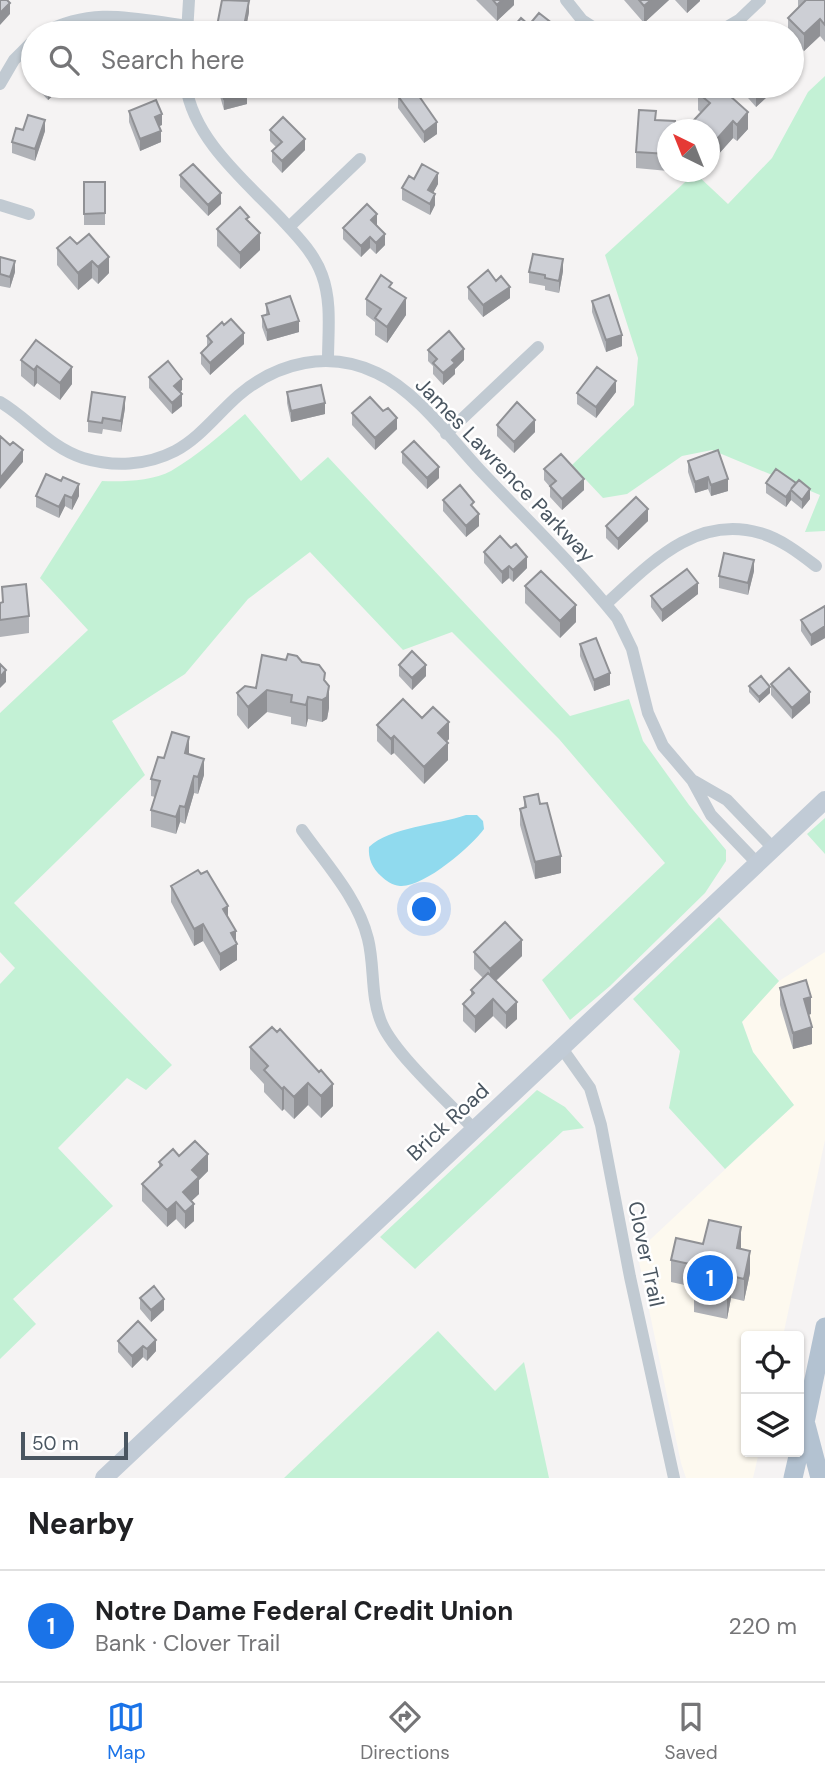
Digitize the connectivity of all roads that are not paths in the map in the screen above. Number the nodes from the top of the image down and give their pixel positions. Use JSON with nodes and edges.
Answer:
{"nodes":[{"id":1,"x":189,"y":0,"type":"edge"},
{"id":2,"x":566,"y":0,"type":"edge"},
{"id":3,"x":760,"y":0,"type":"edge"},
{"id":4,"x":73,"y":21,"type":"edge"},
{"id":5,"x":141,"y":21,"type":"edge"},
{"id":6,"x":188,"y":21,"type":"edge"},
{"id":7,"x":584,"y":21,"type":"edge"},
{"id":8,"x":737,"y":21,"type":"edge"},
{"id":9,"x":21,"y":54,"type":"edge"},
{"id":10,"x":0,"y":84,"type":"edge"},
{"id":11,"x":189,"y":98,"type":"edge"},
{"id":12,"x":360,"y":159,"type":"dead end"},
{"id":13,"x":0,"y":205,"type":"edge"},
{"id":14,"x":29,"y":214,"type":"dead end"},
{"id":15,"x":289,"y":227,"type":"junction"},
{"id":16,"x":538,"y":347,"type":"dead end"},
{"id":17,"x":328,"y":360,"type":"junction"},
{"id":18,"x":0,"y":402,"type":"edge"},
{"id":19,"x":446,"y":434,"type":"junction"},
{"id":20,"x":816,"y":566,"type":"dead end"},
{"id":21,"x":606,"y":604,"type":"junction"},
{"id":22,"x":692,"y":780,"type":"junction"},
{"id":23,"x":825,"y":800,"type":"edge"},
{"id":24,"x":302,"y":830,"type":"dead end"},
{"id":25,"x":773,"y":848,"type":"junction"},
{"id":26,"x":757,"y":863,"type":"junction"},
{"id":27,"x":561,"y":1046,"type":"junction"},
{"id":28,"x":474,"y":1129,"type":"junction"},
{"id":29,"x":825,"y":1327,"type":"edge"},
{"id":30,"x":805,"y":1421,"type":"junction"},
{"id":31,"x":804,"y":1426,"type":"edge"},
{"id":32,"x":798,"y":1457,"type":"edge"},
{"id":33,"x":104,"y":1478,"type":"edge"},
{"id":34,"x":674,"y":1478,"type":"edge"},
{"id":35,"x":793,"y":1478,"type":"edge"},
{"id":36,"x":821,"y":1478,"type":"edge"}],
"edges":[{"from":1,"to":6,"type":"street"},
{"from":2,"to":7,"type":"street"},
{"from":3,"to":8,"type":"street"},
{"from":4,"to":5,"type":"street"},
{"from":9,"to":10,"type":"street"},
{"from":11,"to":15,"type":"street"},
{"from":12,"to":15,"type":"street"},
{"from":13,"to":14,"type":"street"},
{"from":15,"to":17,"type":"street"},
{"from":16,"to":19,"type":"street"},
{"from":17,"to":18,"type":"street"},
{"from":17,"to":19,"type":"street","name":"James Lawrence Parkway"},
{"from":19,"to":21,"type":"street","name":"James Lawrence Parkway"},
{"from":20,"to":21,"type":"street"},
{"from":21,"to":22,"type":"street","name":"James Lawrence Parkway"},
{"from":22,"to":25,"type":"street","name":"James Lawrence Parkway"},
{"from":22,"to":26,"type":"street","name":"James Lawrence Parkway"},
{"from":23,"to":25,"type":"street","name":"Brick Road"},
{"from":24,"to":28,"type":"street"},
{"from":25,"to":26,"type":"street","name":"Brick Road"},
{"from":26,"to":27,"type":"street","name":"Brick Road"},
{"from":27,"to":28,"type":"street","name":"Brick Road"},
{"from":27,"to":34,"type":"street","name":"Clover Trail"},
{"from":28,"to":33,"type":"street","name":"Brick Road"},
{"from":29,"to":30,"type":"main road"},
{"from":30,"to":31,"type":"main road"},
{"from":30,"to":36,"type":"main road"},
{"from":32,"to":35,"type":"main road"}]}
